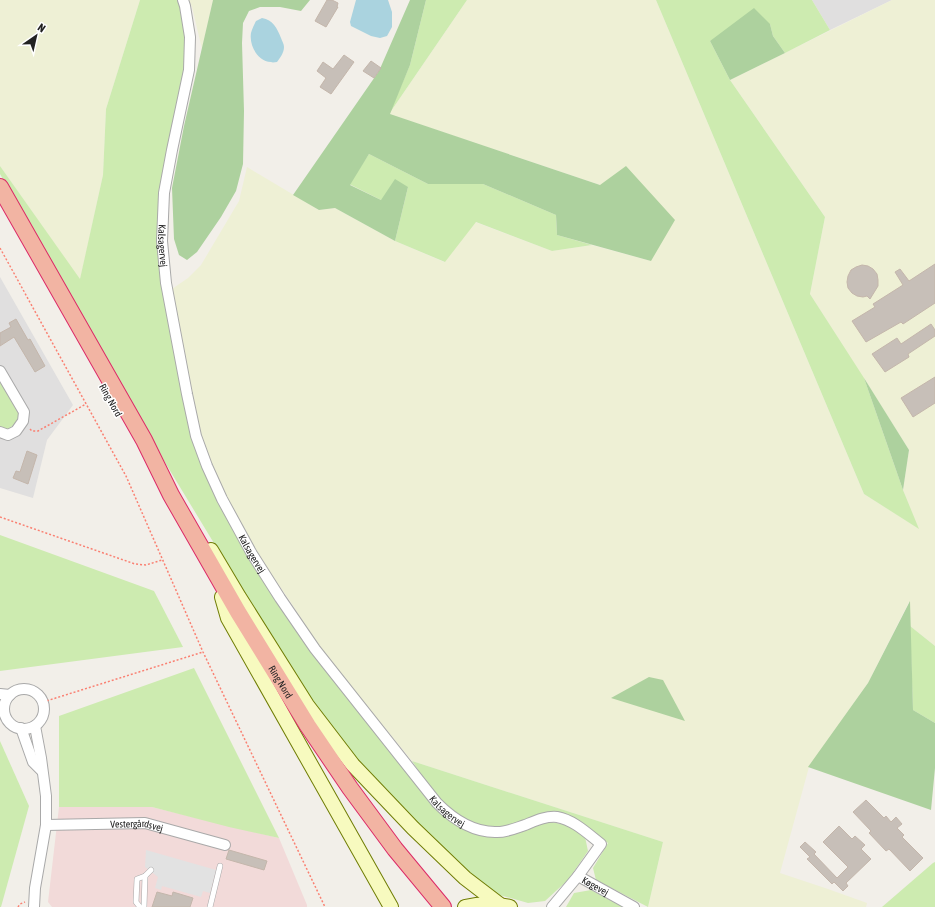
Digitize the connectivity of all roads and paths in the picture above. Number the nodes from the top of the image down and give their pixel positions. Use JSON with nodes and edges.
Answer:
{"nodes":[{"id":1,"x":183,"y":0,"type":"edge"},
{"id":2,"x":0,"y":187,"type":"edge"},
{"id":3,"x":0,"y":204,"type":"edge"},
{"id":4,"x":0,"y":248,"type":"edge"},
{"id":5,"x":0,"y":371,"type":"edge"},
{"id":6,"x":86,"y":404,"type":"junction"},
{"id":7,"x":22,"y":423,"type":"junction"},
{"id":8,"x":0,"y":432,"type":"edge"},
{"id":9,"x":144,"y":440,"type":"junction"},
{"id":10,"x":0,"y":518,"type":"edge"},
{"id":11,"x":162,"y":560,"type":"junction"},
{"id":12,"x":222,"y":597,"type":"junction"},
{"id":13,"x":203,"y":652,"type":"junction"},
{"id":14,"x":0,"y":694,"type":"edge"},
{"id":15,"x":10,"y":695,"type":"junction"},
{"id":16,"x":43,"y":702,"type":"junction"},
{"id":17,"x":2,"y":710,"type":"edge"},
{"id":18,"x":35,"y":726,"type":"junction"},
{"id":19,"x":20,"y":728,"type":"junction"},
{"id":20,"x":42,"y":771,"type":"junction"},
{"id":21,"x":46,"y":825,"type":"junction"},
{"id":22,"x":225,"y":845,"type":"dead end"},
{"id":23,"x":220,"y":866,"type":"dead end"},
{"id":24,"x":151,"y":870,"type":"dead end"},
{"id":25,"x":145,"y":876,"type":"junction"},
{"id":26,"x":578,"y":876,"type":"junction"},
{"id":27,"x":471,"y":905,"type":"edge"},
{"id":28,"x":504,"y":906,"type":"edge"},
{"id":29,"x":34,"y":907,"type":"edge"},
{"id":30,"x":140,"y":907,"type":"edge"},
{"id":31,"x":144,"y":907,"type":"edge"},
{"id":32,"x":210,"y":907,"type":"edge"},
{"id":33,"x":325,"y":907,"type":"edge"},
{"id":34,"x":391,"y":907,"type":"edge"},
{"id":35,"x":435,"y":907,"type":"edge"},
{"id":36,"x":443,"y":907,"type":"edge"},
{"id":37,"x":552,"y":907,"type":"edge"},
{"id":38,"x":634,"y":907,"type":"edge"}],
"edges":[{"from":1,"to":26,"type":"street","name":"Kalsagervej"},
{"from":2,"to":9,"type":"highway","name":"Ring Nord"},
{"from":3,"to":12,"type":"highway","name":"Ring Nord"},
{"from":4,"to":6,"type":"path"},
{"from":5,"to":7,"type":"street"},
{"from":6,"to":7,"type":"path"},
{"from":6,"to":11,"type":"path"},
{"from":7,"to":8,"type":"street"},
{"from":9,"to":28,"type":"main road"},
{"from":9,"to":36,"type":"highway","name":"Ring Nord"},
{"from":10,"to":11,"type":"path"},
{"from":11,"to":13,"type":"path"},
{"from":12,"to":34,"type":"main road"},
{"from":12,"to":35,"type":"highway","name":"Ring Nord"},
{"from":13,"to":16,"type":"path"},
{"from":13,"to":33,"type":"path"},
{"from":14,"to":15,"type":"street"},
{"from":15,"to":16,"type":"street"},
{"from":15,"to":17,"type":"street"},
{"from":16,"to":18,"type":"street"},
{"from":17,"to":19,"type":"street"},
{"from":18,"to":19,"type":"street"},
{"from":18,"to":20,"type":"street"},
{"from":19,"to":20,"type":"street"},
{"from":20,"to":21,"type":"street"},
{"from":21,"to":22,"type":"street","name":"Vestergårdsvej"},
{"from":21,"to":29,"type":"street"},
{"from":23,"to":32,"type":"lane"},
{"from":24,"to":25,"type":"lane"},
{"from":25,"to":30,"type":"lane"},
{"from":25,"to":31,"type":"lane"},
{"from":26,"to":37,"type":"street","name":"Kalsagervej"},
{"from":26,"to":38,"type":"street","name":"Køgevej"},
{"from":27,"to":28,"type":"main road"}]}
